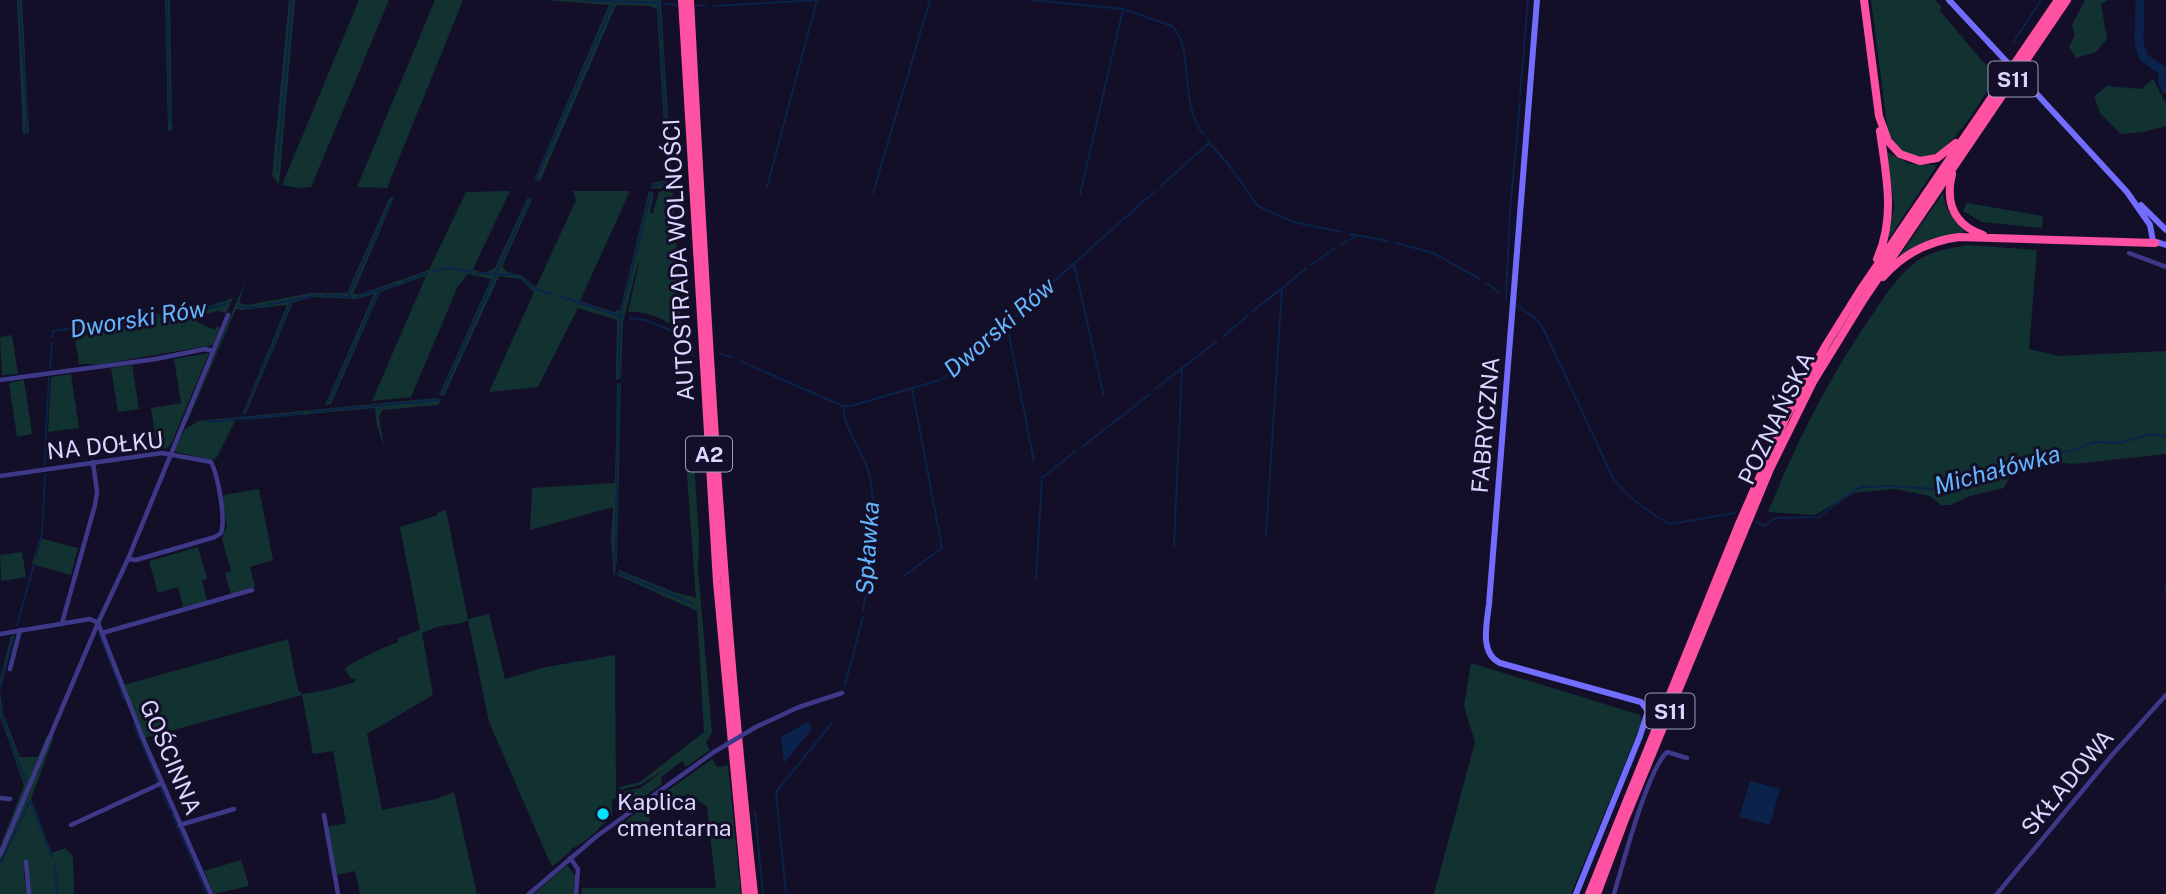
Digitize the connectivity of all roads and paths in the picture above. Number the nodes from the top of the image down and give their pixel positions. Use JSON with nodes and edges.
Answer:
{"nodes":[{"id":1,"x":682,"y":0,"type":"edge"},
{"id":2,"x":690,"y":0,"type":"edge"},
{"id":3,"x":1537,"y":0,"type":"edge"},
{"id":4,"x":1864,"y":0,"type":"edge"},
{"id":5,"x":1949,"y":0,"type":"edge"},
{"id":6,"x":2058,"y":0,"type":"edge"},
{"id":7,"x":2067,"y":0,"type":"edge"},
{"id":8,"x":687,"y":13,"type":"junction"},
{"id":9,"x":1879,"y":116,"type":"junction"},
{"id":10,"x":1973,"y":124,"type":"junction"},
{"id":11,"x":1959,"y":158,"type":"junction"},
{"id":12,"x":2127,"y":192,"type":"junction"},
{"id":13,"x":2164,"y":229,"type":"edge"},
{"id":14,"x":1989,"y":236,"type":"junction"},
{"id":15,"x":2157,"y":240,"type":"edge"},
{"id":16,"x":2129,"y":253,"type":"dead end"},
{"id":17,"x":2166,"y":267,"type":"edge"},
{"id":18,"x":1861,"y":296,"type":"junction"},
{"id":19,"x":228,"y":315,"type":"dead end"},
{"id":20,"x":212,"y":351,"type":"junction"},
{"id":21,"x":0,"y":380,"type":"edge"},
{"id":22,"x":171,"y":454,"type":"junction"},
{"id":23,"x":93,"y":462,"type":"junction"},
{"id":24,"x":0,"y":476,"type":"edge"},
{"id":25,"x":128,"y":559,"type":"junction"},
{"id":26,"x":252,"y":590,"type":"dead end"},
{"id":27,"x":62,"y":623,"type":"junction"},
{"id":28,"x":98,"y":623,"type":"junction"},
{"id":29,"x":20,"y":630,"type":"junction"},
{"id":30,"x":102,"y":633,"type":"junction"},
{"id":31,"x":0,"y":634,"type":"edge"},
{"id":32,"x":10,"y":669,"type":"dead end"},
{"id":33,"x":842,"y":693,"type":"dead end"},
{"id":34,"x":2166,"y":695,"type":"edge"},
{"id":35,"x":1688,"y":758,"type":"dead end"},
{"id":36,"x":162,"y":783,"type":"junction"},
{"id":37,"x":0,"y":798,"type":"edge"},
{"id":38,"x":10,"y":799,"type":"dead end"},
{"id":39,"x":234,"y":809,"type":"dead end"},
{"id":40,"x":324,"y":815,"type":"dead end"},
{"id":41,"x":71,"y":825,"type":"dead end"},
{"id":42,"x":180,"y":825,"type":"junction"},
{"id":43,"x":0,"y":855,"type":"edge"},
{"id":44,"x":570,"y":858,"type":"junction"},
{"id":45,"x":26,"y":862,"type":"dead end"},
{"id":46,"x":29,"y":894,"type":"edge"},
{"id":47,"x":211,"y":894,"type":"edge"},
{"id":48,"x":338,"y":894,"type":"edge"},
{"id":49,"x":529,"y":894,"type":"edge"},
{"id":50,"x":576,"y":894,"type":"edge"},
{"id":51,"x":746,"y":894,"type":"edge"},
{"id":52,"x":754,"y":894,"type":"edge"},
{"id":53,"x":1576,"y":894,"type":"edge"},
{"id":54,"x":1589,"y":894,"type":"edge"},
{"id":55,"x":1597,"y":894,"type":"edge"},
{"id":56,"x":1614,"y":894,"type":"edge"},
{"id":57,"x":1997,"y":894,"type":"edge"}],
"edges":[{"from":1,"to":8,"type":"highway","name":"AUTOSTRADA WOLNOŚCI","number":"A2"},
{"from":2,"to":8,"type":"highway","name":"AUTOSTRADA WOLNOŚCI","number":"A2"},
{"from":3,"to":53,"type":"street","name":"FABRYCZNA"},
{"from":4,"to":9,"type":"highway"},
{"from":5,"to":12,"type":"street","bridge":true},
{"from":6,"to":10,"type":"highway","name":"POZNAŃSKA","number":"S11"},
{"from":7,"to":11,"type":"highway","name":"POZNAŃSKA","number":"S11"},
{"from":8,"to":51,"type":"highway","name":"AUTOSTRADA WOLNOŚCI","number":"A2"},
{"from":8,"to":52,"type":"highway","name":"AUTOSTRADA WOLNOŚCI","number":"A2"},
{"from":9,"to":10,"type":"highway"},
{"from":9,"to":18,"type":"highway"},
{"from":10,"to":18,"type":"highway","name":"POZNAŃSKA","number":"S11"},
{"from":11,"to":14,"type":"highway"},
{"from":11,"to":18,"type":"highway","name":"POZNAŃSKA","number":"S11"},
{"from":12,"to":13,"type":"street"},
{"from":12,"to":15,"type":"street"},
{"from":13,"to":15,"type":"street"},
{"from":14,"to":15,"type":"highway"},
{"from":14,"to":18,"type":"highway"},
{"from":16,"to":17,"type":"street"},
{"from":18,"to":54,"type":"highway","name":"POZNAŃSKA","number":"S11"},
{"from":18,"to":55,"type":"highway","name":"POZNAŃSKA","number":"S11"},
{"from":19,"to":20,"type":"street"},
{"from":20,"to":21,"type":"street"},
{"from":20,"to":22,"type":"street"},
{"from":22,"to":23,"type":"street","name":"NA DOŁKU"},
{"from":22,"to":25,"type":"street"},
{"from":22,"to":25,"type":"street","name":"NA DOŁKU"},
{"from":23,"to":24,"type":"street","name":"NA DOŁKU"},
{"from":23,"to":27,"type":"street"},
{"from":25,"to":28,"type":"street"},
{"from":26,"to":30,"type":"street"},
{"from":27,"to":28,"type":"street"},
{"from":27,"to":29,"type":"street"},
{"from":28,"to":30,"type":"street","name":"GOŚCINNA"},
{"from":28,"to":43,"type":"street"},
{"from":29,"to":31,"type":"street"},
{"from":29,"to":32,"type":"street"},
{"from":30,"to":36,"type":"street","name":"GOŚCINNA"},
{"from":33,"to":44,"type":"street","bridge":true},
{"from":34,"to":57,"type":"street","name":"SKŁADOWA"},
{"from":35,"to":56,"type":"street"},
{"from":36,"to":41,"type":"street"},
{"from":36,"to":42,"type":"street","name":"GOŚCINNA"},
{"from":37,"to":38,"type":"street"},
{"from":39,"to":42,"type":"street"},
{"from":40,"to":48,"type":"street"},
{"from":42,"to":47,"type":"street","name":"GOŚCINNA"},
{"from":44,"to":49,"type":"street"},
{"from":44,"to":50,"type":"street"},
{"from":45,"to":46,"type":"street"}]}
